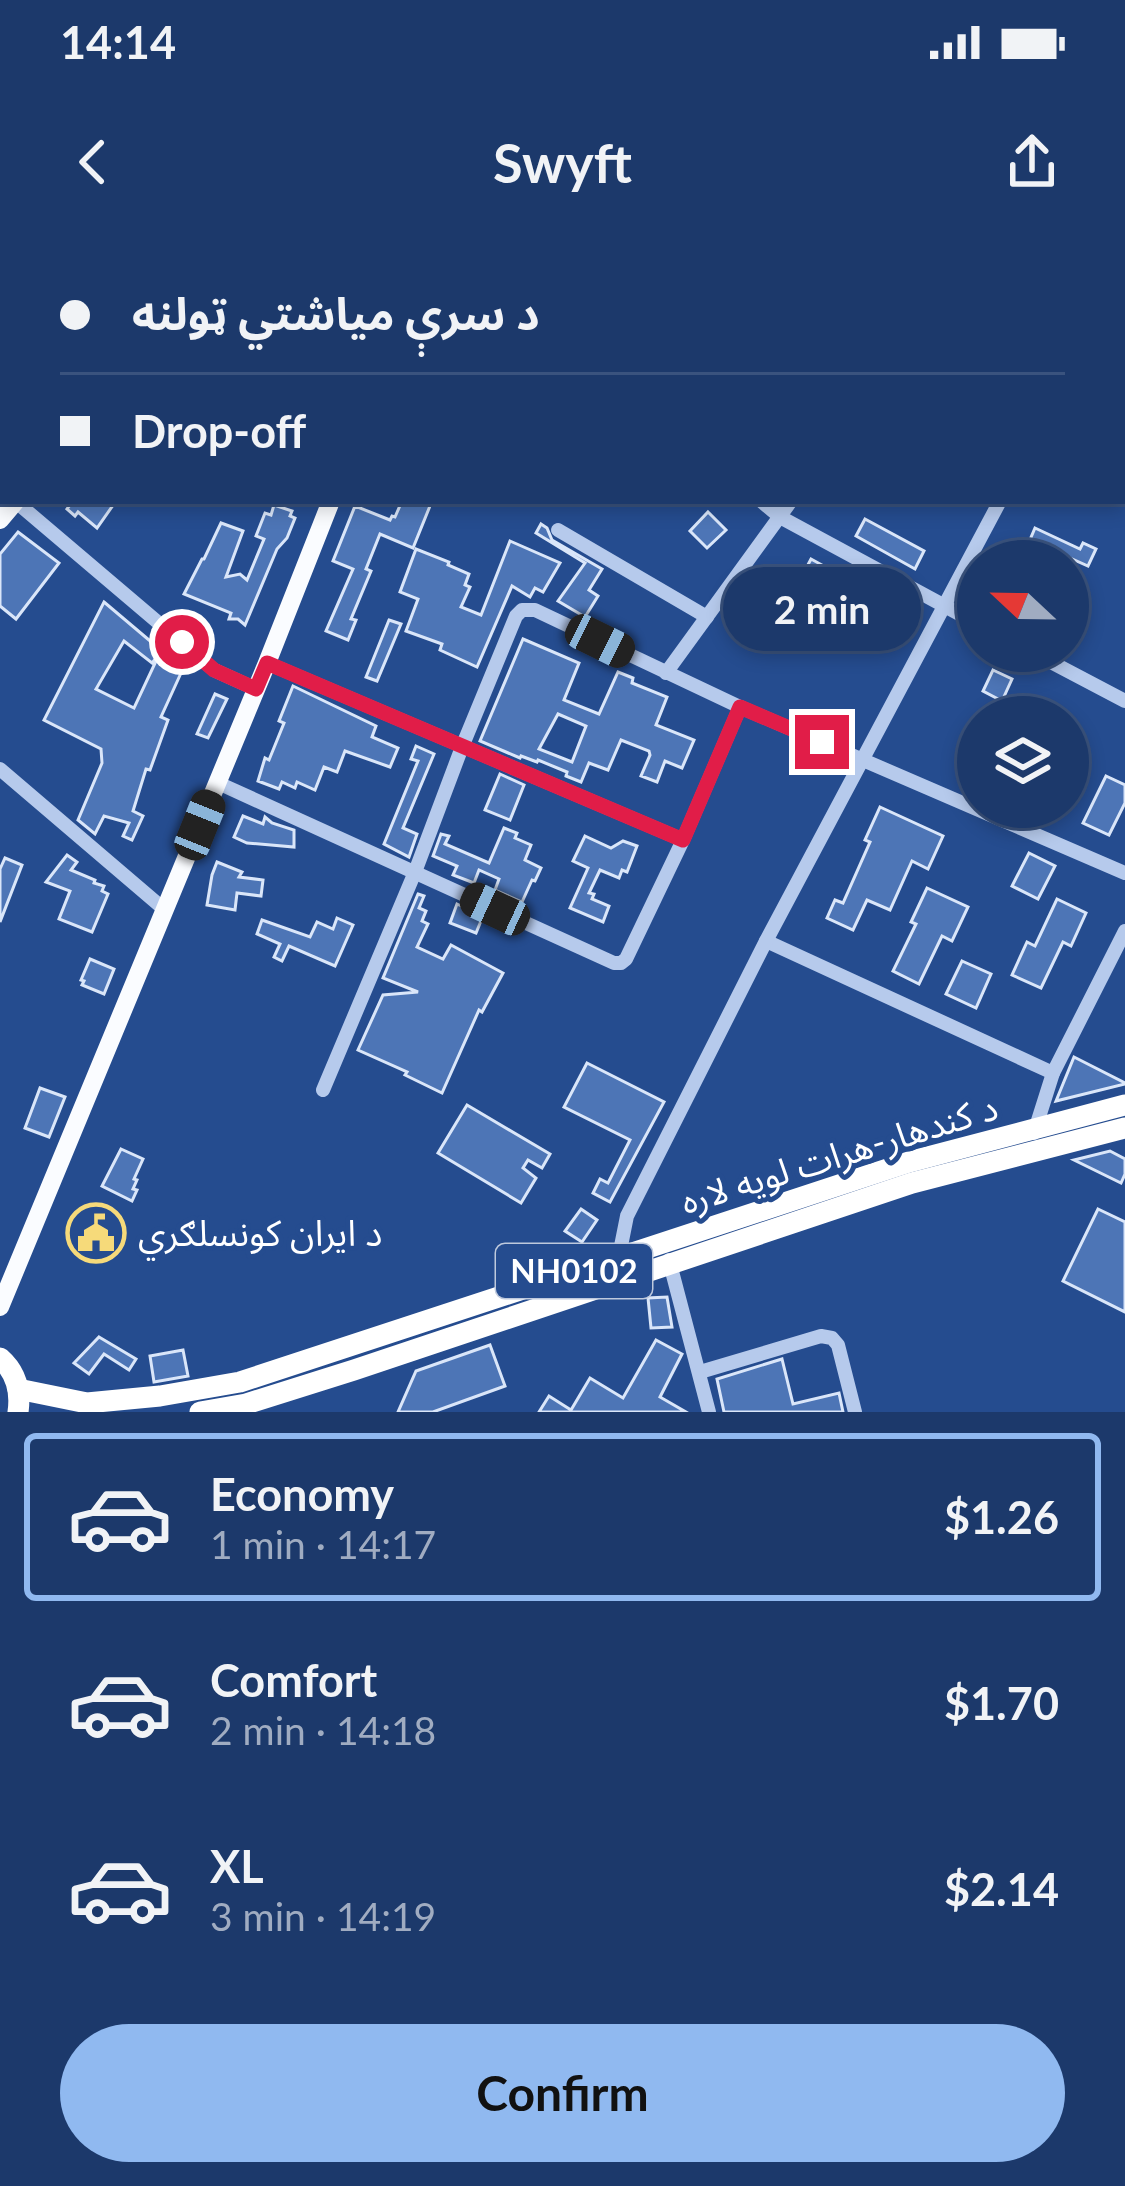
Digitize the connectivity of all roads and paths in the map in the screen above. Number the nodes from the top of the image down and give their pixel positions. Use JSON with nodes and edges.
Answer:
{"nodes":[{"id":1,"x":20,"y":504,"type":"edge"},
{"id":2,"x":330,"y":504,"type":"edge"},
{"id":3,"x":765,"y":504,"type":"edge"},
{"id":4,"x":789,"y":504,"type":"edge"},
{"id":5,"x":998,"y":504,"type":"edge"},
{"id":6,"x":780,"y":517,"type":"junction"},
{"id":7,"x":558,"y":530,"type":"dead end"},
{"id":8,"x":944,"y":606,"type":"junction"},
{"id":9,"x":957,"y":613,"type":"edge"},
{"id":10,"x":707,"y":617,"type":"junction"},
{"id":11,"x":267,"y":663,"type":"junction"},
{"id":12,"x":1070,"y":672,"type":"edge"},
{"id":13,"x":666,"y":673,"type":"junction"},
{"id":14,"x":256,"y":689,"type":"junction"},
{"id":15,"x":1125,"y":701,"type":"edge"},
{"id":16,"x":740,"y":707,"type":"junction"},
{"id":17,"x":462,"y":747,"type":"junction"},
{"id":18,"x":862,"y":760,"type":"junction"},
{"id":19,"x":0,"y":769,"type":"edge"},
{"id":20,"x":218,"y":783,"type":"junction"},
{"id":21,"x":683,"y":840,"type":"junction"},
{"id":22,"x":415,"y":872,"type":"junction"},
{"id":23,"x":1125,"y":873,"type":"edge"},
{"id":24,"x":165,"y":910,"type":"junction"},
{"id":25,"x":1125,"y":931,"type":"edge"},
{"id":26,"x":766,"y":941,"type":"junction"},
{"id":27,"x":1053,"y":1073,"type":"junction"},
{"id":28,"x":323,"y":1090,"type":"dead end"},
{"id":29,"x":1125,"y":1105,"type":"edge"},
{"id":30,"x":1125,"y":1128,"type":"edge"},
{"id":31,"x":1034,"y":1139,"type":"junction"},
{"id":32,"x":667,"y":1253,"type":"junction"},
{"id":33,"x":619,"y":1269,"type":"junction"},
{"id":34,"x":0,"y":1307,"type":"edge"},
{"id":35,"x":0,"y":1358,"type":"edge"},
{"id":36,"x":700,"y":1372,"type":"junction"},
{"id":37,"x":244,"y":1399,"type":"edge"},
{"id":38,"x":18,"y":1401,"type":"edge"},
{"id":39,"x":200,"y":1412,"type":"edge"},
{"id":40,"x":709,"y":1412,"type":"edge"},
{"id":41,"x":855,"y":1412,"type":"edge"}],
"edges":[{"from":1,"to":14,"type":"street"},
{"from":2,"to":11,"type":"main road"},
{"from":3,"to":6,"type":"street"},
{"from":4,"to":6,"type":"street"},
{"from":5,"to":8,"type":"street"},
{"from":6,"to":8,"type":"street"},
{"from":6,"to":10,"type":"street"},
{"from":7,"to":10,"type":"street"},
{"from":8,"to":9,"type":"street"},
{"from":8,"to":18,"type":"street"},
{"from":10,"to":13,"type":"street"},
{"from":11,"to":14,"type":"main road"},
{"from":11,"to":17,"type":"street"},
{"from":12,"to":15,"type":"street"},
{"from":13,"to":16,"type":"street"},
{"from":13,"to":17,"type":"street"},
{"from":14,"to":20,"type":"main road"},
{"from":16,"to":18,"type":"street"},
{"from":16,"to":21,"type":"street"},
{"from":17,"to":21,"type":"street"},
{"from":17,"to":22,"type":"street"},
{"from":18,"to":23,"type":"street"},
{"from":18,"to":26,"type":"street"},
{"from":19,"to":24,"type":"street"},
{"from":20,"to":22,"type":"street"},
{"from":20,"to":24,"type":"main road"},
{"from":21,"to":22,"type":"street"},
{"from":22,"to":28,"type":"street"},
{"from":24,"to":34,"type":"main road"},
{"from":25,"to":27,"type":"street"},
{"from":26,"to":27,"type":"street"},
{"from":26,"to":33,"type":"street"},
{"from":27,"to":31,"type":"street"},
{"from":29,"to":31,"type":"highway","name":"د کندهار-هرات لويه لاره","number":"NH0102"},
{"from":30,"to":31,"type":"highway","name":"د کندهار-هرات لويه لاره","number":"NH0102"},
{"from":31,"to":32,"type":"highway","name":"د کندهار-هرات لويه لاره","number":"NH0102"},
{"from":32,"to":33,"type":"highway","name":"د کندهار-هرات لويه لاره","number":"NH0102"},
{"from":32,"to":36,"type":"street"},
{"from":33,"to":37,"type":"highway","name":"د کندهار-هرات لويه لاره","number":"NH0102"},
{"from":35,"to":38,"type":"highway","number":"NH0102"},
{"from":36,"to":40,"type":"street"},
{"from":36,"to":41,"type":"street"},
{"from":37,"to":38,"type":"highway","name":"د کندهار-هرات لويه لاره","number":"NH0102"},
{"from":37,"to":39,"type":"highway","name":"د کندهار-هرات لويه لاره","number":"NH0102"}]}
